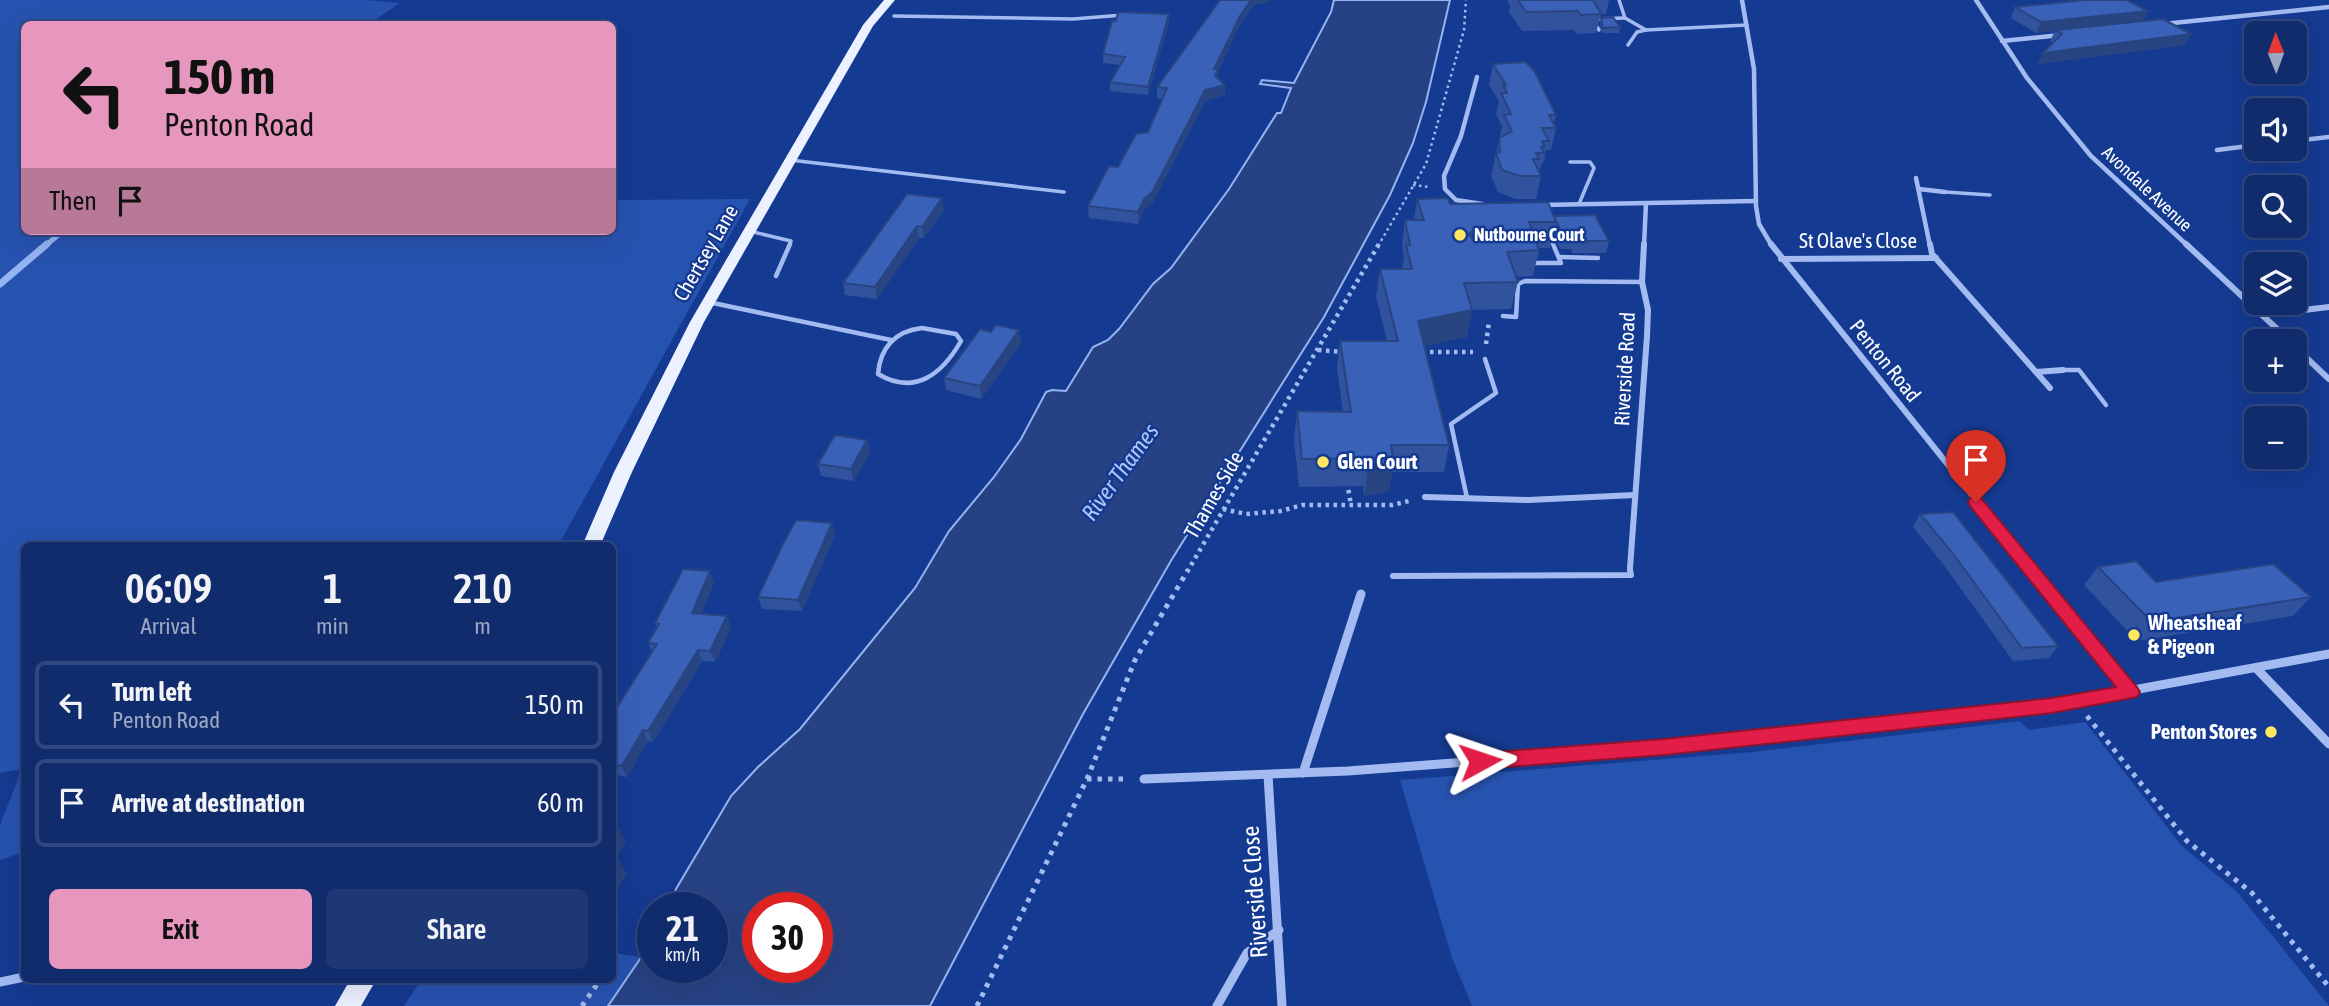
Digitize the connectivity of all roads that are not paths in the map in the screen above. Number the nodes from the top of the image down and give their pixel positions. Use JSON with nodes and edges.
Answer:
{"nodes":[{"id":1,"x":890,"y":0,"type":"edge"},
{"id":2,"x":1619,"y":0,"type":"edge"},
{"id":3,"x":1742,"y":0,"type":"edge"},
{"id":4,"x":1976,"y":0,"type":"edge"},
{"id":5,"x":2329,"y":7,"type":"edge"},
{"id":6,"x":1133,"y":14,"type":"edge"},
{"id":7,"x":894,"y":16,"type":"dead end"},
{"id":8,"x":1625,"y":18,"type":"junction"},
{"id":9,"x":1747,"y":25,"type":"junction"},
{"id":10,"x":2152,"y":25,"type":"edge"},
{"id":11,"x":1599,"y":30,"type":"edge"},
{"id":12,"x":1646,"y":30,"type":"junction"},
{"id":13,"x":2071,"y":34,"type":"edge"},
{"id":14,"x":2002,"y":41,"type":"junction"},
{"id":15,"x":1628,"y":45,"type":"dead end"},
{"id":16,"x":1477,"y":77,"type":"dead end"},
{"id":17,"x":2329,"y":137,"type":"edge"},
{"id":18,"x":2307,"y":140,"type":"edge"},
{"id":19,"x":2244,"y":147,"type":"edge"},
{"id":20,"x":2217,"y":150,"type":"dead end"},
{"id":21,"x":790,"y":160,"type":"junction"},
{"id":22,"x":1570,"y":163,"type":"dead end"},
{"id":23,"x":1916,"y":178,"type":"dead end"},
{"id":24,"x":1919,"y":189,"type":"junction"},
{"id":25,"x":1064,"y":192,"type":"dead end"},
{"id":26,"x":1945,"y":192,"type":"joint"},
{"id":27,"x":1990,"y":195,"type":"dead end"},
{"id":28,"x":1756,"y":201,"type":"junction"},
{"id":29,"x":1646,"y":203,"type":"junction"},
{"id":30,"x":1488,"y":204,"type":"edge"},
{"id":31,"x":1579,"y":204,"type":"junction"},
{"id":32,"x":1537,"y":205,"type":"joint"},
{"id":33,"x":1541,"y":215,"type":"edge"},
{"id":34,"x":1546,"y":226,"type":"edge"},
{"id":35,"x":749,"y":231,"type":"junction"},
{"id":36,"x":1559,"y":257,"type":"junction"},
{"id":37,"x":1598,"y":258,"type":"dead end"},
{"id":38,"x":1936,"y":258,"type":"junction"},
{"id":39,"x":1781,"y":259,"type":"junction"},
{"id":40,"x":1521,"y":262,"type":"edge"},
{"id":41,"x":776,"y":276,"type":"dead end"},
{"id":42,"x":1642,"y":282,"type":"junction"},
{"id":43,"x":2244,"y":298,"type":"edge"},
{"id":44,"x":708,"y":302,"type":"junction"},
{"id":45,"x":2329,"y":307,"type":"edge"},
{"id":46,"x":2307,"y":310,"type":"edge"},
{"id":47,"x":2262,"y":315,"type":"edge"},
{"id":48,"x":1503,"y":316,"type":"road end"},
{"id":49,"x":2277,"y":329,"type":"edge"},
{"id":50,"x":891,"y":340,"type":"junction"},
{"id":51,"x":2307,"y":358,"type":"edge"},
{"id":52,"x":1485,"y":359,"type":"dead end"},
{"id":53,"x":2063,"y":370,"type":"joint"},
{"id":54,"x":2036,"y":372,"type":"junction"},
{"id":55,"x":2329,"y":379,"type":"edge"},
{"id":56,"x":2050,"y":388,"type":"dead end"},
{"id":57,"x":2106,"y":405,"type":"dead end"},
{"id":58,"x":1635,"y":495,"type":"junction"},
{"id":59,"x":1425,"y":497,"type":"road end"},
{"id":60,"x":1467,"y":498,"type":"junction"},
{"id":61,"x":593,"y":542,"type":"edge"},
{"id":62,"x":1630,"y":568,"type":"joint"},
{"id":63,"x":1393,"y":576,"type":"dead end"},
{"id":64,"x":1361,"y":594,"type":"dead end"},
{"id":65,"x":2329,"y":654,"type":"edge"},
{"id":66,"x":2256,"y":668,"type":"junction"},
{"id":67,"x":2131,"y":692,"type":"junction"},
{"id":68,"x":2329,"y":744,"type":"edge"},
{"id":69,"x":1303,"y":774,"type":"junction"},
{"id":70,"x":1268,"y":775,"type":"junction"},
{"id":71,"x":1144,"y":779,"type":"road end"},
{"id":72,"x":1279,"y":930,"type":"junction"},
{"id":73,"x":21,"y":978,"type":"edge"},
{"id":74,"x":0,"y":982,"type":"edge"},
{"id":75,"x":362,"y":983,"type":"edge"},
{"id":76,"x":346,"y":1006,"type":"edge"},
{"id":77,"x":1217,"y":1006,"type":"edge"},
{"id":78,"x":1282,"y":1006,"type":"edge"}],
"edges":[{"from":1,"to":21,"type":"main road","name":"Chertsey Lane"},
{"from":2,"to":8,"type":"lane"},
{"from":3,"to":9,"type":"street","name":"Penton Road"},
{"from":4,"to":14,"type":"street","name":"Avondale Avenue"},
{"from":5,"to":10,"type":"street"},
{"from":6,"to":7,"type":"lane"},
{"from":8,"to":11,"type":"lane"},
{"from":8,"to":12,"type":"lane"},
{"from":9,"to":12,"type":"lane"},
{"from":9,"to":28,"type":"street","name":"Penton Road"},
{"from":12,"to":15,"type":"lane"},
{"from":13,"to":14,"type":"street"},
{"from":14,"to":43,"type":"street","name":"Avondale Avenue"},
{"from":16,"to":30,"type":"street"},
{"from":17,"to":18,"type":"street"},
{"from":19,"to":20,"type":"street"},
{"from":21,"to":25,"type":"lane"},
{"from":21,"to":35,"type":"main road","name":"Chertsey Lane"},
{"from":22,"to":31,"type":"lane"},
{"from":23,"to":24,"type":"street","name":"St Olave's Close"},
{"from":24,"to":26,"type":"street"},
{"from":24,"to":38,"type":"street","name":"St Olave's Close"},
{"from":26,"to":27,"type":"lane"},
{"from":28,"to":29,"type":"street"},
{"from":28,"to":39,"type":"street","name":"Penton Road"},
{"from":29,"to":31,"type":"street"},
{"from":29,"to":42,"type":"street","name":"Riverside Road"},
{"from":31,"to":32,"type":"street"},
{"from":32,"to":33,"type":"lane"},
{"from":34,"to":36,"type":"lane"},
{"from":35,"to":41,"type":"lane"},
{"from":35,"to":44,"type":"main road","name":"Chertsey Lane"},
{"from":36,"to":37,"type":"lane"},
{"from":36,"to":40,"type":"lane"},
{"from":38,"to":39,"type":"street","name":"St Olave's Close"},
{"from":38,"to":54,"type":"street","name":"St Olave's Close"},
{"from":39,"to":67,"type":"street","name":"Penton Road"},
{"from":42,"to":48,"type":"lane"},
{"from":42,"to":58,"type":"street","name":"Riverside Road"},
{"from":44,"to":50,"type":"lane"},
{"from":44,"to":61,"type":"main road","name":"Chertsey Lane"},
{"from":45,"to":46,"type":"street"},
{"from":47,"to":49,"type":"street","name":"Avondale Avenue"},
{"from":50,"to":50,"type":"lane"},
{"from":51,"to":55,"type":"street"},
{"from":52,"to":60,"type":"lane"},
{"from":53,"to":54,"type":"street"},
{"from":53,"to":57,"type":"lane"},
{"from":54,"to":56,"type":"street","name":"St Olave's Close"},
{"from":58,"to":60,"type":"street"},
{"from":58,"to":62,"type":"street","name":"Riverside Road"},
{"from":59,"to":60,"type":"street"},
{"from":62,"to":63,"type":"lane"},
{"from":64,"to":69,"type":"street"},
{"from":65,"to":66,"type":"street"},
{"from":66,"to":67,"type":"street"},
{"from":66,"to":68,"type":"street"},
{"from":67,"to":69,"type":"street"},
{"from":69,"to":70,"type":"street"},
{"from":70,"to":71,"type":"street"},
{"from":70,"to":72,"type":"street","name":"Riverside Close"},
{"from":72,"to":77,"type":"street"},
{"from":72,"to":78,"type":"street","name":"Riverside Close"},
{"from":73,"to":74,"type":"street"},
{"from":75,"to":76,"type":"main road"}]}
